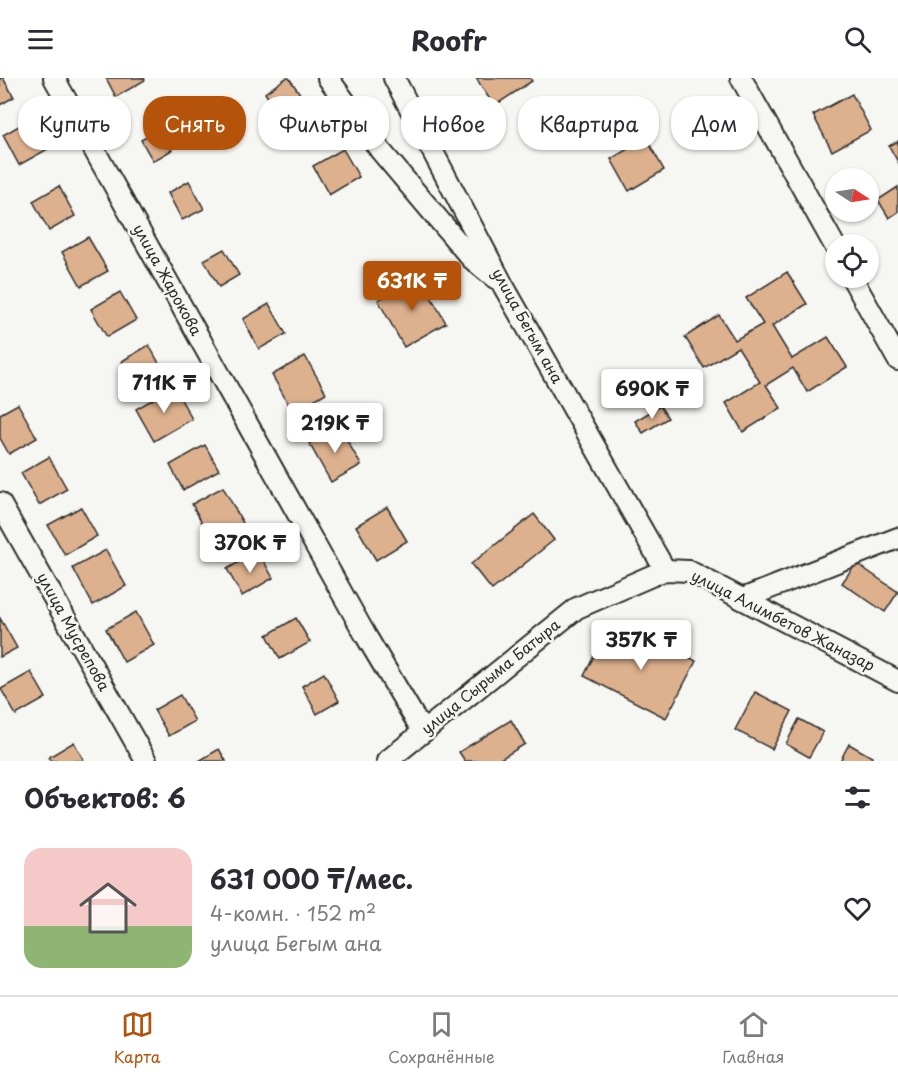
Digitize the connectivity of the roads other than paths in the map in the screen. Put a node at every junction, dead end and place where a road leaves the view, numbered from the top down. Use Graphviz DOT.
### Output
graph roads {
  1 [pos="54,78"];
  2 [pos="328,78"];
  3 [pos="394,78"];
  4 [pos="741,78"];
  5 [pos="828,234"];
  6 [pos="504,287"];
  7 [pos="858,288"];
  8 [pos="898,360"];
  9 [pos="0,503"];
  10 [pos="898,538"];
  11 [pos="665,570"];
  12 [pos="742,599"];
  13 [pos="898,681"];
  14 [pos="423,732"];
  15 [pos="146,761"];
  16 [pos="387,761"];
  1 -- 14 [label="street, улица Жарокова"];
  2 -- 6 [label="street"];
  3 -- 6 [label="street, улица Бегым ана"];
  4 -- 5 [label="street"];
  6 -- 11 [label="street, улица Бегым ана"];
  7 -- 8 [label="street"];
  9 -- 15 [label="street, улица Мусрепова"];
  10 -- 12 [label="street"];
  11 -- 12 [label="street, улица Алимбетов Жаназар"];
  11 -- 14 [label="street, улица Сырыма Батыра"];
  12 -- 13 [label="street, улица Алимбетов Жаназар"];
  14 -- 16 [label="street, улица Сырыма Батыра"];
}
